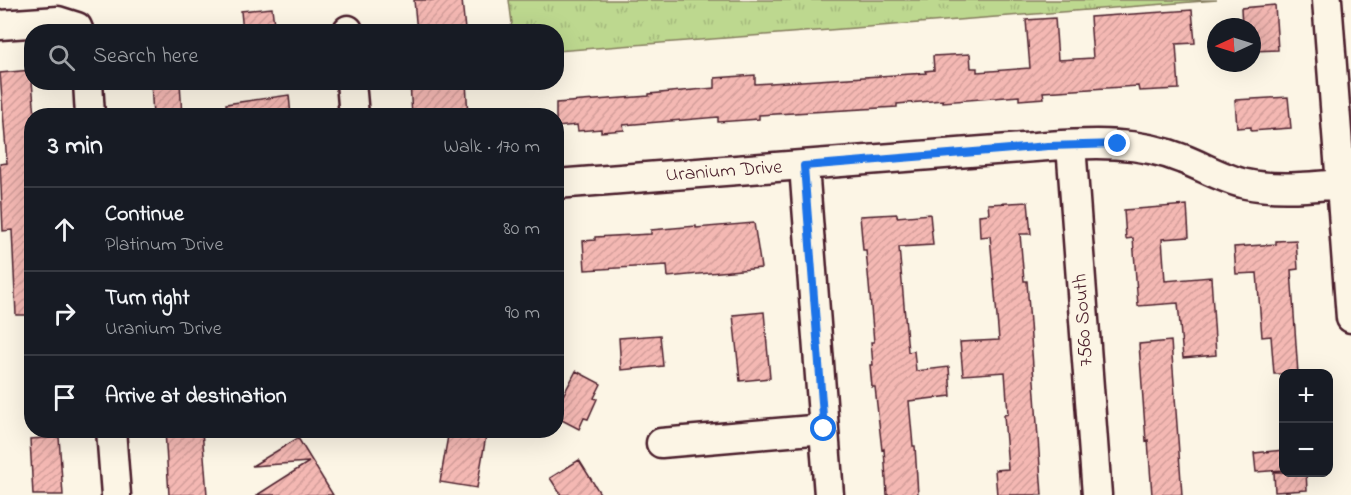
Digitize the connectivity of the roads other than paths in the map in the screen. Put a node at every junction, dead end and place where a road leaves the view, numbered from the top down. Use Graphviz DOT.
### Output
graph roads {
  1 [pos="1327,0"];
  2 [pos="66,24"];
  3 [pos="0,25"];
  4 [pos="88,90"];
  5 [pos="352,90"];
  6 [pos="90,108"];
  7 [pos="353,108"];
  8 [pos="1071,145"];
  9 [pos="804,166"];
  10 [pos="564,183"];
  11 [pos="1346,183"];
  12 [pos="1351,318"];
  13 [pos="824,429"];
  14 [pos="112,438"];
  15 [pos="661,443"];
  16 [pos="116,495"];
  17 [pos="829,495"];
  18 [pos="1097,495"];
  1 -- 11 [label="street"];
  2 -- 3 [label="street"];
  4 -- 6 [label="street"];
  5 -- 7 [label="street"];
  8 -- 9 [label="street, Uranium Drive"];
  8 -- 11 [label="street, Uranium Drive"];
  8 -- 18 [label="street, 7560 South"];
  9 -- 10 [label="street, Uranium Drive"];
  9 -- 13 [label="street"];
  11 -- 12 [label="street"];
  13 -- 15 [label="street"];
  13 -- 17 [label="street"];
  14 -- 16 [label="street"];
}
